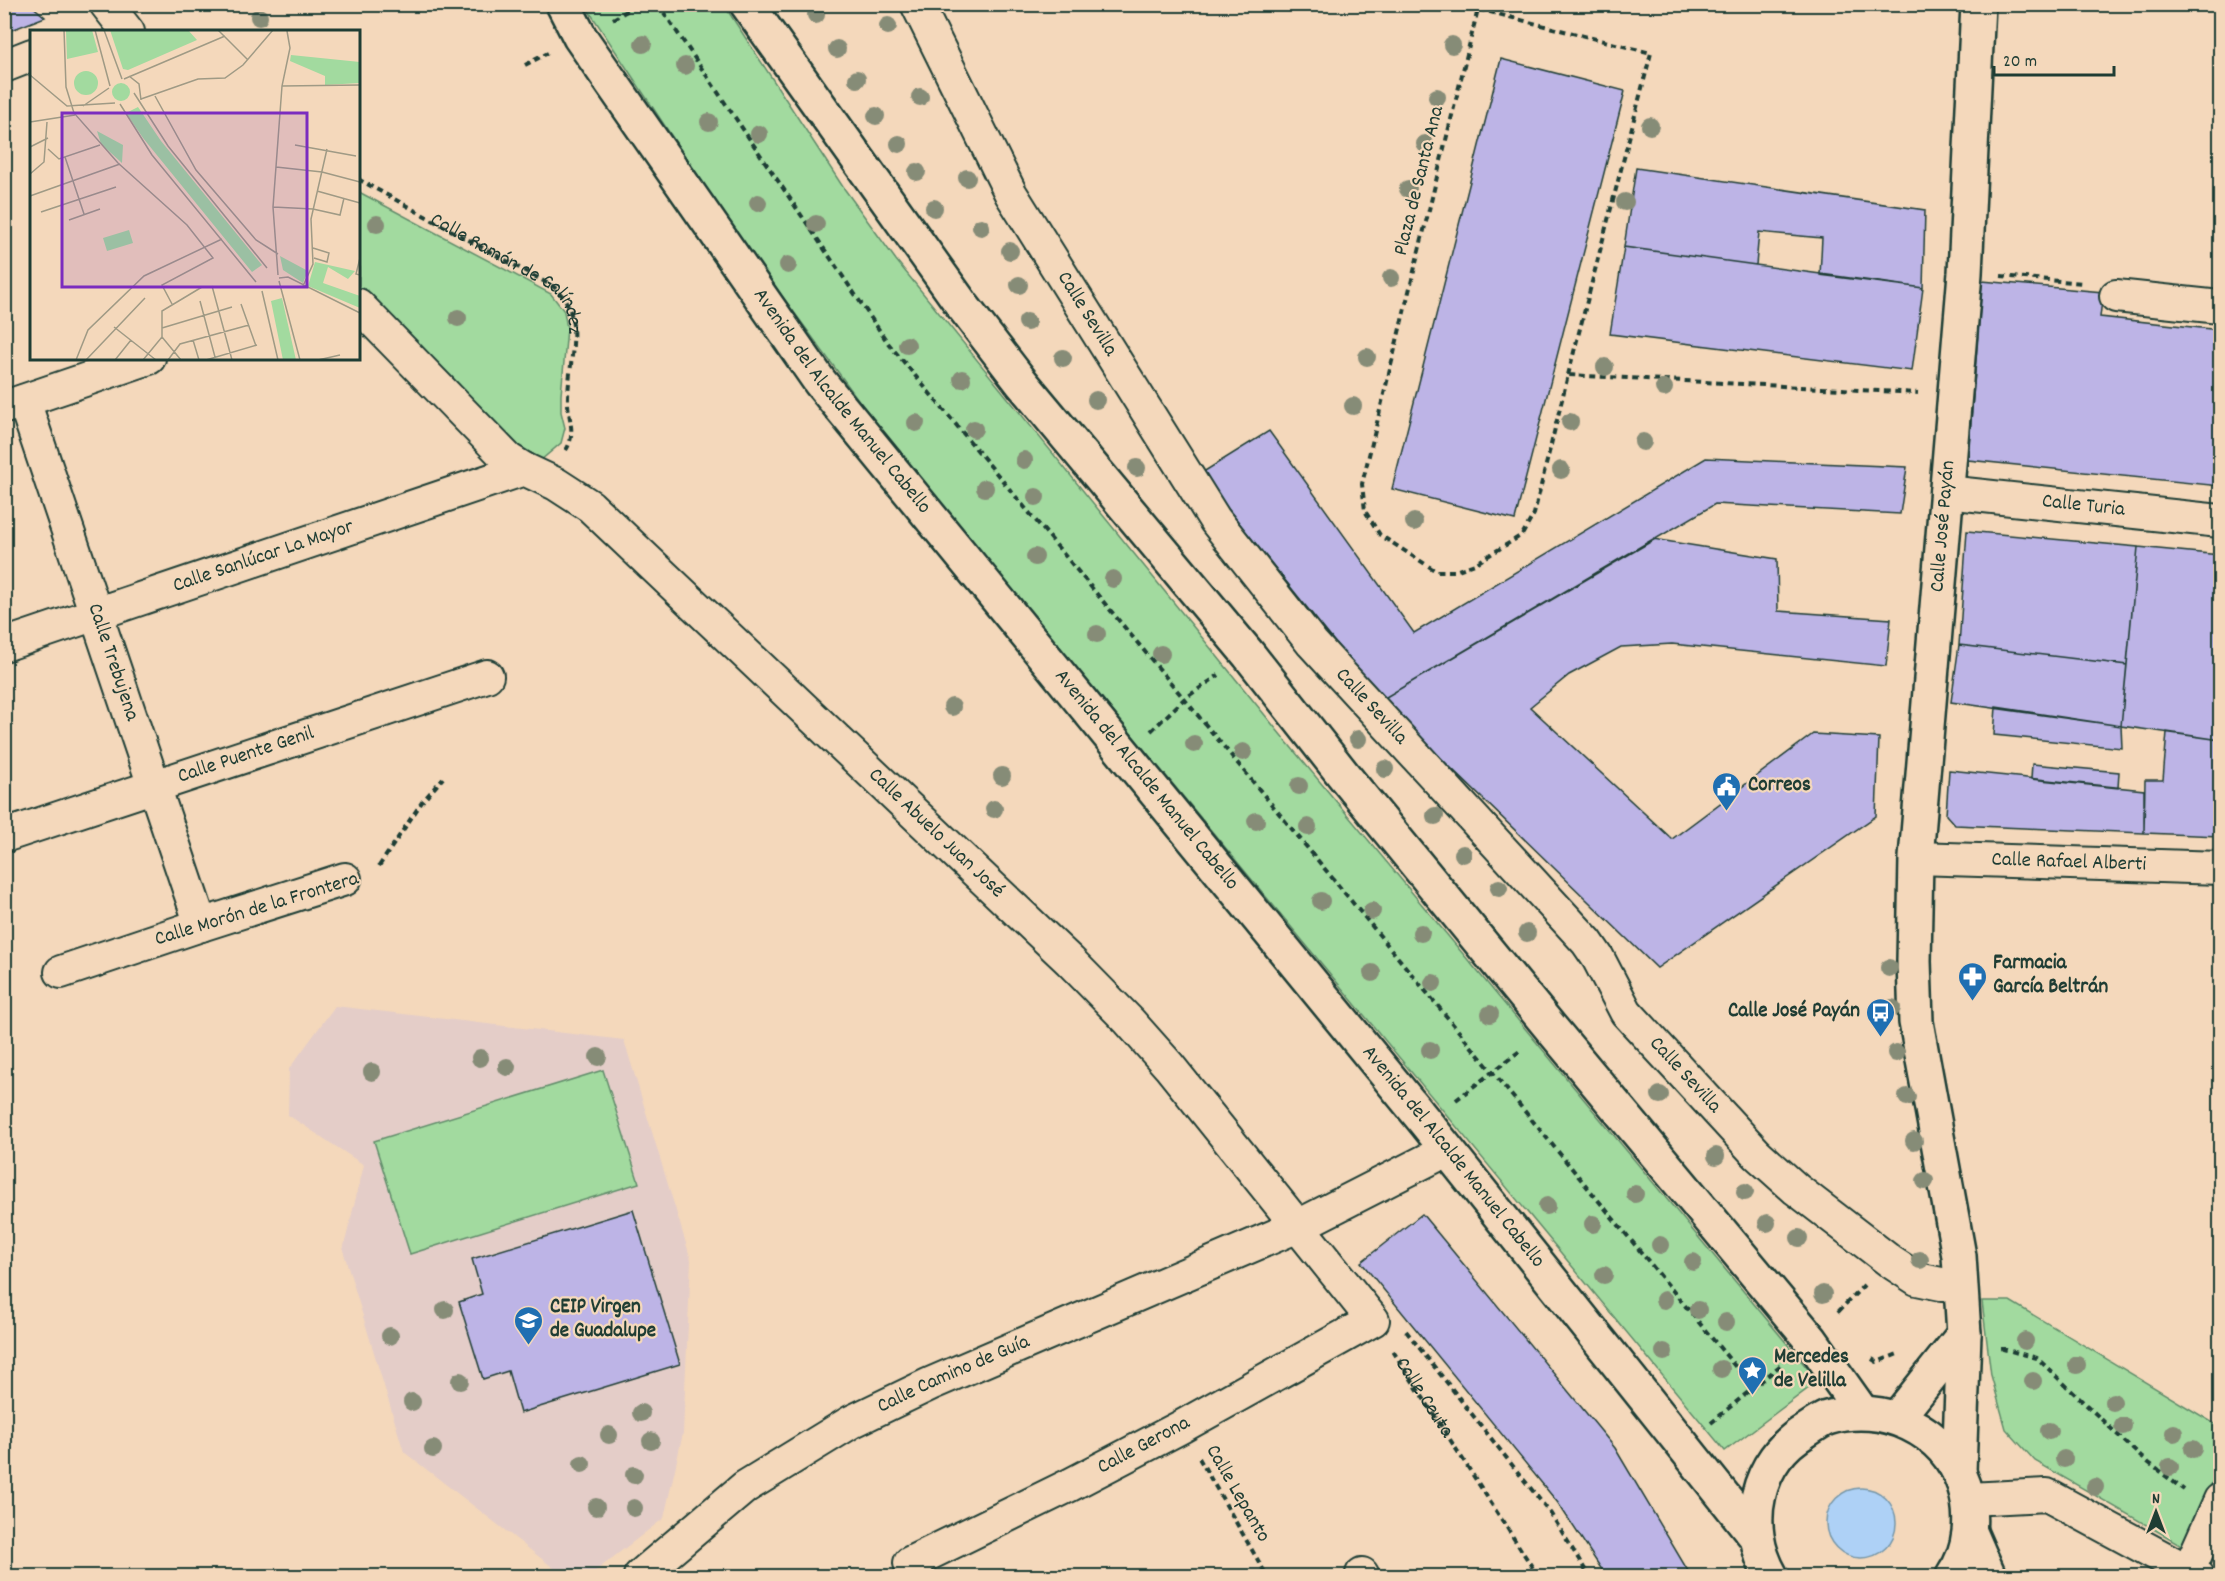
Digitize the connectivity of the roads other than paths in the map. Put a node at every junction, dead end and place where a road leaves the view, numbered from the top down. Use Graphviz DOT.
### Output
graph roads {
  1 [pos="563,4"];
  2 [pos="747,4"];
  3 [pos="917,4"];
  4 [pos="1978,4"];
  5 [pos="30,57"];
  6 [pos="4,66"];
  7 [pos="2116,296"];
  8 [pos="360,306"];
  9 [pos="2220,307"];
  10 [pos="143,360"];
  11 [pos="14,404"];
  12 [pos="532,473"];
  13 [pos="1946,492"];
  14 [pos="2220,521"];
  15 [pos="96,614"];
  16 [pos="4,645"];
  17 [pos="488,676"];
  18 [pos="155,786"];
  19 [pos="4,836"];
  20 [pos="1916,858"];
  21 [pos="2220,868"];
  22 [pos="345,879"];
  23 [pos="201,925"];
  24 [pos="61,972"];
  25 [pos="1447,1150"];
  26 [pos="1298,1226"];
  27 [pos="1960,1284"];
  28 [pos="1964,1334"];
  29 [pos="1862,1412"];
  30 [pos="1897,1418"];
  31 [pos="1964,1485"];
  32 [pos="2217,1507"];
  33 [pos="1970,1532"];
  34 [pos="1756,1537"];
  35 [pos="913,1570"];
  36 [pos="2193,1574"];
  37 [pos="640,1576"];
  38 [pos="1772,1576"];
  39 [pos="1953,1576"];
  40 [pos="1989,1576"];
  1 -- 25 [label="main road, Avenida del Alcalde Manuel Cabello"];
  2 -- 29 [label="main road"];
  3 -- 27 [label="street, Calle Sevilla"];
  4 -- 13 [label="main road, Calle José Payán"];
  5 -- 6 [label="street"];
  7 -- 9 [label="street"];
  8 -- 12 [label="street"];
  10 -- 11 [label="street"];
  11 -- 15 [label="street, Calle Trebujena"];
  12 -- 15 [label="street, Calle Sanlúcar La Mayor"];
  12 -- 26 [label="street, Calle Abuelo Juan José"];
  13 -- 14 [label="street, Calle Turia"];
  13 -- 20 [label="main road, Calle José Payán"];
  15 -- 16 [label="street, Calle Sanlúcar La Mayor"];
  15 -- 18 [label="street, Calle Trebujena"];
  17 -- 18 [label="street, Calle Puente Genil"];
  18 -- 19 [label="street, Calle Puente Genil"];
  18 -- 23 [label="street, Calle Trebujena"];
  20 -- 21 [label="street, Calle Rafael Alberti"];
  20 -- 27 [label="main road, Calle José Payán"];
  22 -- 23 [label="street, Calle Morón de la Frontera"];
  23 -- 24 [label="street, Calle Morón de la Frontera"];
  25 -- 26 [label="street, Calle Camino de Guía"];
  25 -- 34 [label="main road, Avenida del Alcalde Manuel Cabello"];
  26 -- 35 [label="street, Calle Gerona"];
  26 -- 37 [label="street, Calle Camino de Guía"];
  27 -- 28 [label="main road, Calle José Payán"];
  28 -- 30 [label="main road"];
  28 -- 31 [label="main road, Calle José Payán"];
  29 -- 30 [label="main road"];
  29 -- 34 [label="main road"];
  30 -- 31 [label="main road"];
  31 -- 33 [label="main road, Calle José Payán"];
  31 -- 36 [label="street"];
  32 -- 36 [label="street"];
  33 -- 39 [label="main road"];
  33 -- 40 [label="main road"];
  34 -- 38 [label="main road"];
}
